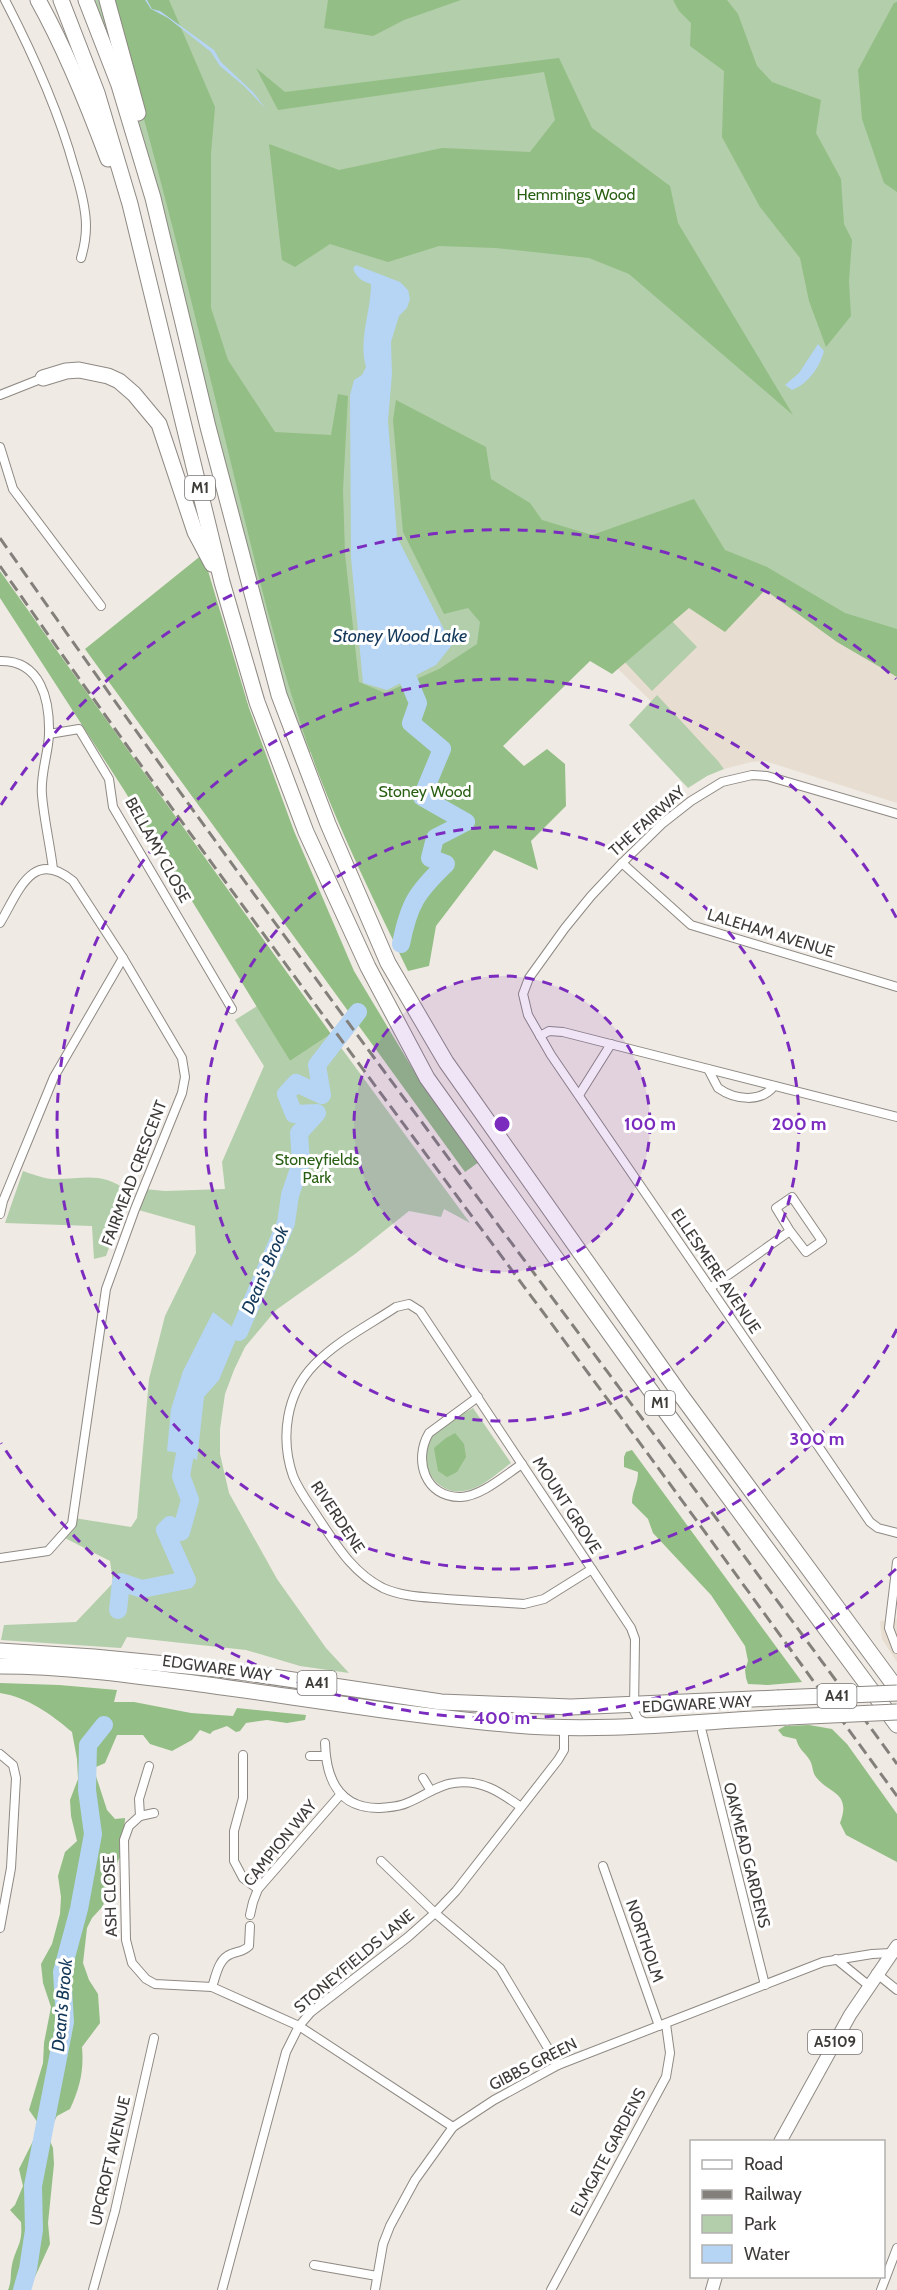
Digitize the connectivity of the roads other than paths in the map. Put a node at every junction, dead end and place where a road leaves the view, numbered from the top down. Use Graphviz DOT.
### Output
graph roads {
  1 [pos="5,0"];
  2 [pos="38,0"];
  3 [pos="61,0"];
  4 [pos="86,0"];
  5 [pos="107,0"];
  6 [pos="81,258"];
  7 [pos="172,274"];
  8 [pos="149,279"];
  9 [pos="43,378"];
  10 [pos="0,395"];
  11 [pos="0,447"];
  12 [pos="222,582"];
  13 [pos="101,606"];
  14 [pos="0,661"];
  15 [pos="49,734"];
  16 [pos="897,814"];
  17 [pos="622,863"];
  18 [pos="53,869"];
  19 [pos="0,923"];
  20 [pos="123,958"];
  21 [pos="897,987"];
  22 [pos="232,1009"];
  23 [pos="525,1009"];
  24 [pos="540,1036"];
  25 [pos="611,1044"];
  26 [pos="708,1070"];
  27 [pos="774,1086"];
  28 [pos="579,1095"];
  29 [pos="897,1117"];
  30 [pos="0,1214"];
  31 [pos="790,1231"];
  32 [pos="710,1288"];
  33 [pos="420,1311"];
  34 [pos="478,1397"];
  35 [pos="522,1464"];
  36 [pos="897,1533"];
  37 [pos="0,1558"];
  38 [pos="897,1562"];
  39 [pos="592,1569"];
  40 [pos="897,1649"];
  41 [pos="0,1651"];
  42 [pos="0,1666"];
  43 [pos="897,1691"];
  44 [pos="633,1704"];
  45 [pos="897,1712"];
  46 [pos="648,1724"];
  47 [pos="897,1725"];
  48 [pos="564,1727"];
  49 [pos="702,1732"];
  50 [pos="325,1743"];
  51 [pos="0,1754"];
  52 [pos="243,1755"];
  53 [pos="310,1756"];
  54 [pos="326,1756"];
  55 [pos="149,1766"];
  56 [pos="423,1778"];
  57 [pos="431,1791"];
  58 [pos="341,1794"];
  59 [pos="521,1807"];
  60 [pos="154,1813"];
  61 [pos="140,1816"];
  62 [pos="381,1861"];
  63 [pos="603,1866"];
  64 [pos="258,1889"];
  65 [pos="435,1913"];
  66 [pos="250,1915"];
  67 [pos="250,1926"];
  68 [pos="0,1928"];
  69 [pos="894,1950"];
  70 [pos="836,1959"];
  71 [pos="876,1973"];
  72 [pos="765,1985"];
  73 [pos="868,1985"];
  74 [pos="212,1988"];
  75 [pos="897,1990"];
  76 [pos="662,2025"];
  77 [pos="299,2026"];
  78 [pos="154,2038"];
  79 [pos="558,2065"];
  80 [pos="453,2127"];
  81 [pos="781,2140"];
  82 [pos="897,2248"];
  83 [pos="314,2265"];
  84 [pos="377,2276"];
  85 [pos="93,2290"];
  86 [pos="222,2290"];
  87 [pos="375,2290"];
  88 [pos="551,2290"];
  89 [pos="881,2290"];
  1 -- 6 [label="street"];
  2 -- 8 [label="highway, M1"];
  3 -- 8 [label="highway, M1"];
  4 -- 7 [label="highway, M1"];
  5 -- 7 [label="highway, M1"];
  7 -- 43 [label="highway, M1"];
  8 -- 12 [label="highway, M1"];
  9 -- 10 [label="street"];
  9 -- 12 [label="highway, M1"];
  11 -- 13 [label="street"];
  12 -- 47 [label="highway, M1"];
  14 -- 15 [label="street"];
  15 -- 18 [label="street"];
  15 -- 22 [label="street, BELLAMY CLOSE"];
  16 -- 17 [label="street, THE FAIRWAY"];
  17 -- 21 [label="street, LALEHAM AVENUE"];
  17 -- 23 [label="street, THE FAIRWAY"];
  18 -- 19 [label="street"];
  18 -- 20 [label="street, FAIRMEAD CRESCENT"];
  20 -- 30 [label="street"];
  20 -- 37 [label="street, FAIRMEAD CRESCENT"];
  23 -- 24 [label="street, ELLESMERE AVENUE"];
  24 -- 25 [label="street"];
  24 -- 28 [label="street, ELLESMERE AVENUE"];
  25 -- 26 [label="street"];
  25 -- 28 [label="street"];
  26 -- 27 [label="street"];
  26 -- 27 [label="street"];
  27 -- 29 [label="street"];
  28 -- 32 [label="street, ELLESMERE AVENUE"];
  31 -- 31 [label="street"];
  31 -- 32 [label="street"];
  32 -- 36 [label="street, ELLESMERE AVENUE"];
  33 -- 34 [label="street, MOUNT GROVE"];
  33 -- 39 [label="street, RIVERDENE"];
  34 -- 35 [label="street, MOUNT GROVE"];
  34 -- 35 [label="street"];
  35 -- 39 [label="street, MOUNT GROVE"];
  38 -- 40 [label="street"];
  39 -- 44 [label="street, MOUNT GROVE"];
  41 -- 44 [label="highway, EDGWARE WAY / A41"];
  42 -- 48 [label="highway, EDGWARE WAY / A41"];
  43 -- 44 [label="highway, A41, bridge"];
  44 -- 46 [label="street"];
  45 -- 46 [label="highway, EDGWARE WAY / A41, bridge"];
  46 -- 48 [label="highway, EDGWARE WAY / A41"];
  48 -- 59 [label="street, STONEYFIELDS LANE"];
  49 -- 72 [label="street, OAKMEAD GARDENS"];
  50 -- 54 [label="street"];
  51 -- 68 [label="street"];
  52 -- 64 [label="street"];
  53 -- 54 [label="street"];
  54 -- 58 [label="street"];
  55 -- 61 [label="street, ASH CLOSE"];
  56 -- 57 [label="street"];
  57 -- 58 [label="street"];
  57 -- 59 [label="street"];
  58 -- 64 [label="street, CAMPION WAY"];
  59 -- 65 [label="street, STONEYFIELDS LANE"];
  60 -- 61 [label="street"];
  61 -- 74 [label="street, ASH CLOSE"];
  62 -- 65 [label="street"];
  63 -- 76 [label="street, NORTHOLM"];
  64 -- 66 [label="street, CAMPION WAY"];
  65 -- 77 [label="street, STONEYFIELDS LANE"];
  65 -- 79 [label="street"];
  67 -- 74 [label="street"];
  69 -- 70 [label="street, GIBBS GREEN"];
  69 -- 71 [label="main road, A5109"];
  70 -- 72 [label="street, GIBBS GREEN"];
  70 -- 73 [label="street"];
  71 -- 73 [label="main road, A5109"];
  71 -- 75 [label="street"];
  72 -- 76 [label="street, GIBBS GREEN"];
  73 -- 81 [label="main road, A5109"];
  74 -- 77 [label="street, ASH CLOSE"];
  76 -- 79 [label="street, GIBBS GREEN"];
  76 -- 88 [label="street, ELMGATE GARDENS"];
  77 -- 80 [label="street, ASH CLOSE"];
  77 -- 86 [label="street, STONEYFIELDS LANE"];
  78 -- 85 [label="street, UPCROFT AVENUE"];
  79 -- 80 [label="street, GIBBS GREEN"];
  80 -- 84 [label="street, GIBBS GREEN"];
  82 -- 89 [label="street"];
  83 -- 84 [label="street"];
  84 -- 87 [label="street, GIBBS GREEN"];
}
